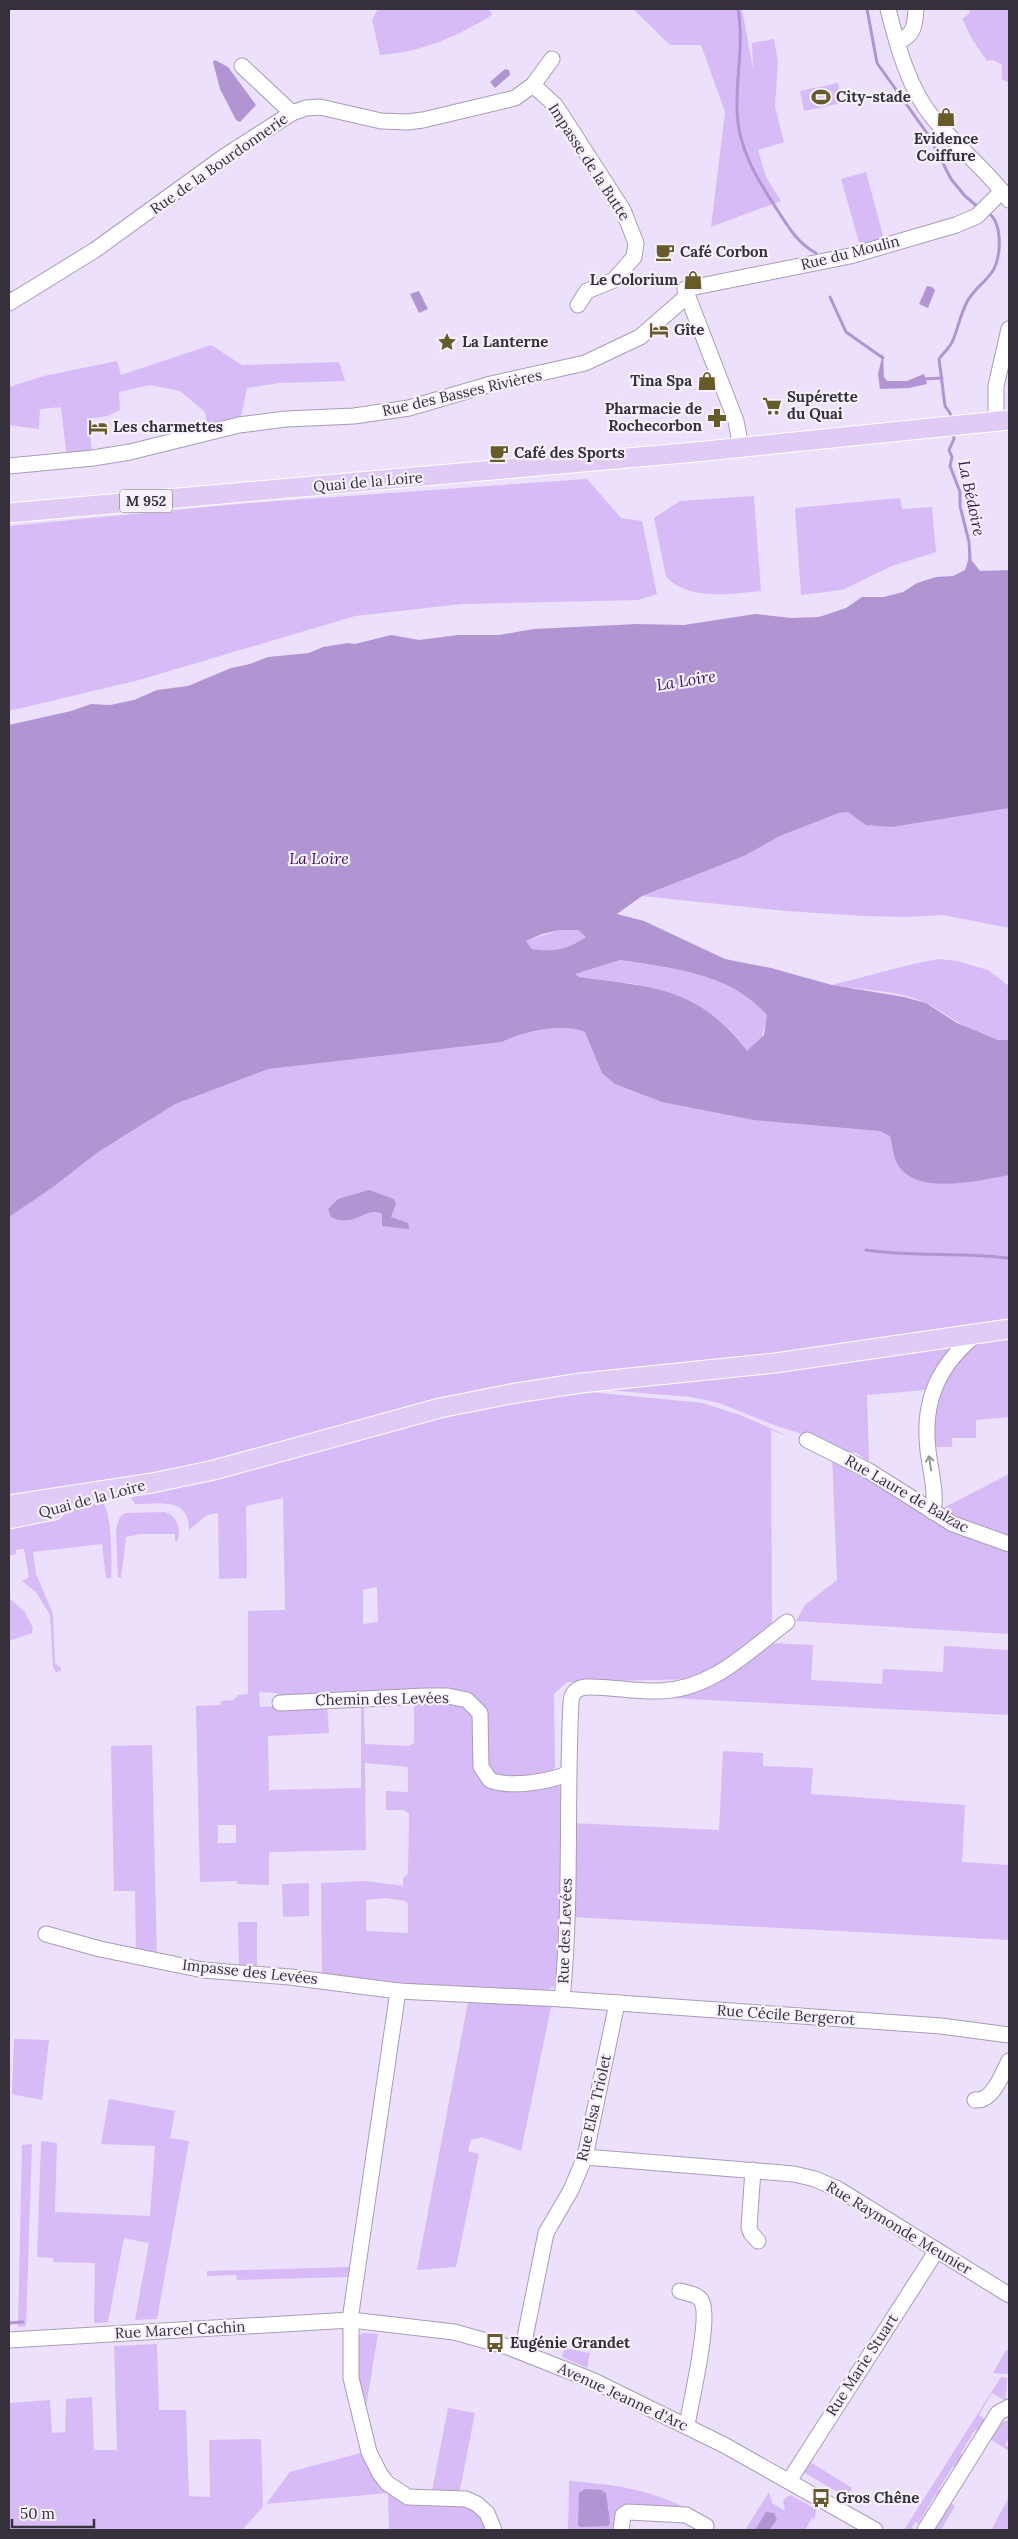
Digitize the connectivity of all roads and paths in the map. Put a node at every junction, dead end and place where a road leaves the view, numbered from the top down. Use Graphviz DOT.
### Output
graph roads {
  1 [pos="888,9"];
  2 [pos="916,9"];
  3 [pos="898,42"];
  4 [pos="552,59"];
  5 [pos="242,66"];
  6 [pos="534,85"];
  7 [pos="292,113"];
  8 [pos="1006,196"];
  9 [pos="686,292"];
  10 [pos="9,303"];
  11 [pos="578,305"];
  12 [pos="1009,329"];
  13 [pos="1002,421"];
  14 [pos="734,448"];
  15 [pos="9,466"];
  16 [pos="9,513"];
  17 [pos="1009,1329"];
  18 [pos="978,1333"];
  19 [pos="807,1440"];
  20 [pos="152,1483"];
  21 [pos="9,1505"];
  22 [pos="933,1512"];
  23 [pos="9,1519"];
  24 [pos="1009,1544"];
  25 [pos="787,1622"];
  26 [pos="280,1703"];
  27 [pos="567,1774"];
  28 [pos="46,1934"];
  29 [pos="398,1991"];
  30 [pos="562,1999"];
  31 [pos="617,2003"];
  32 [pos="1009,2035"];
  33 [pos="1009,2061"];
  34 [pos="975,2100"];
  35 [pos="586,2157"];
  36 [pos="753,2170"];
  37 [pos="758,2241"];
  38 [pos="937,2250"];
  39 [pos="680,2291"];
  40 [pos="1009,2295"];
  41 [pos="350,2320"];
  42 [pos="9,2340"];
  43 [pos="522,2352"];
  44 [pos="1009,2407"];
  45 [pos="687,2426"];
  46 [pos="789,2481"];
  47 [pos="708,2529"];
  48 [pos="494,2530"];
  49 [pos="621,2530"];
  50 [pos="875,2530"];
  51 [pos="925,2530"];
  1 -- 3 [label="street"];
  2 -- 3 [label="street"];
  3 -- 8 [label="street"];
  4 -- 6 [label="street, Rue de la Bourdonnerie"];
  5 -- 7 [label="street"];
  6 -- 7 [label="street, Rue de la Bourdonnerie"];
  6 -- 11 [label="street, Impasse de la Butte"];
  7 -- 10 [label="street, Rue de la Bourdonnerie"];
  8 -- 9 [label="street, Rue du Moulin"];
  9 -- 14 [label="street"];
  9 -- 15 [label="street, Rue des Basses Rivières"];
  12 -- 13 [label="street"];
  13 -- 14 [label="main road, M 952"];
  14 -- 16 [label="main road, Quai de la Loire / M 952"];
  17 -- 18 [label="main road"];
  18 -- 20 [label="main road"];
  22 -- 18 [label="street, one-way"];
  19 -- 22 [label="street, Rue Laure de Balzac"];
  20 -- 21 [label="main road, Quai de la Loire"];
  20 -- 23 [label="main road, Quai de la Loire"];
  22 -- 24 [label="street, Rue Laure de Balzac"];
  25 -- 27 [label="street, Rue des Levées"];
  26 -- 27 [label="street, Chemin des Levées"];
  27 -- 30 [label="street, Rue des Levées"];
  28 -- 29 [label="street, Impasse des Levées"];
  29 -- 30 [label="street, Rue des Levées"];
  29 -- 41 [label="street"];
  30 -- 31 [label="street, Rue Cécile Bergerot"];
  31 -- 32 [label="street, Rue Cécile Bergerot"];
  31 -- 35 [label="street, Rue Elsa Triolet"];
  33 -- 34 [label="street"];
  35 -- 36 [label="street, Rue Raymonde Meunier"];
  35 -- 43 [label="street, Rue Elsa Triolet"];
  36 -- 37 [label="street"];
  36 -- 38 [label="street, Rue Raymonde Meunier"];
  38 -- 40 [label="street, Rue Raymonde Meunier"];
  38 -- 46 [label="street, Rue Marie Stuart"];
  39 -- 45 [label="street"];
  41 -- 42 [label="street, Rue Marcel Cachin"];
  41 -- 43 [label="street, Avenue Jeanne d'Arc"];
  41 -- 48 [label="street"];
  43 -- 45 [label="street, Avenue Jeanne d'Arc"];
  44 -- 51 [label="street"];
  45 -- 46 [label="street, Avenue Jeanne d'Arc"];
  46 -- 50 [label="street, Avenue Jeanne d'Arc"];
  47 -- 49 [label="street"];
}
